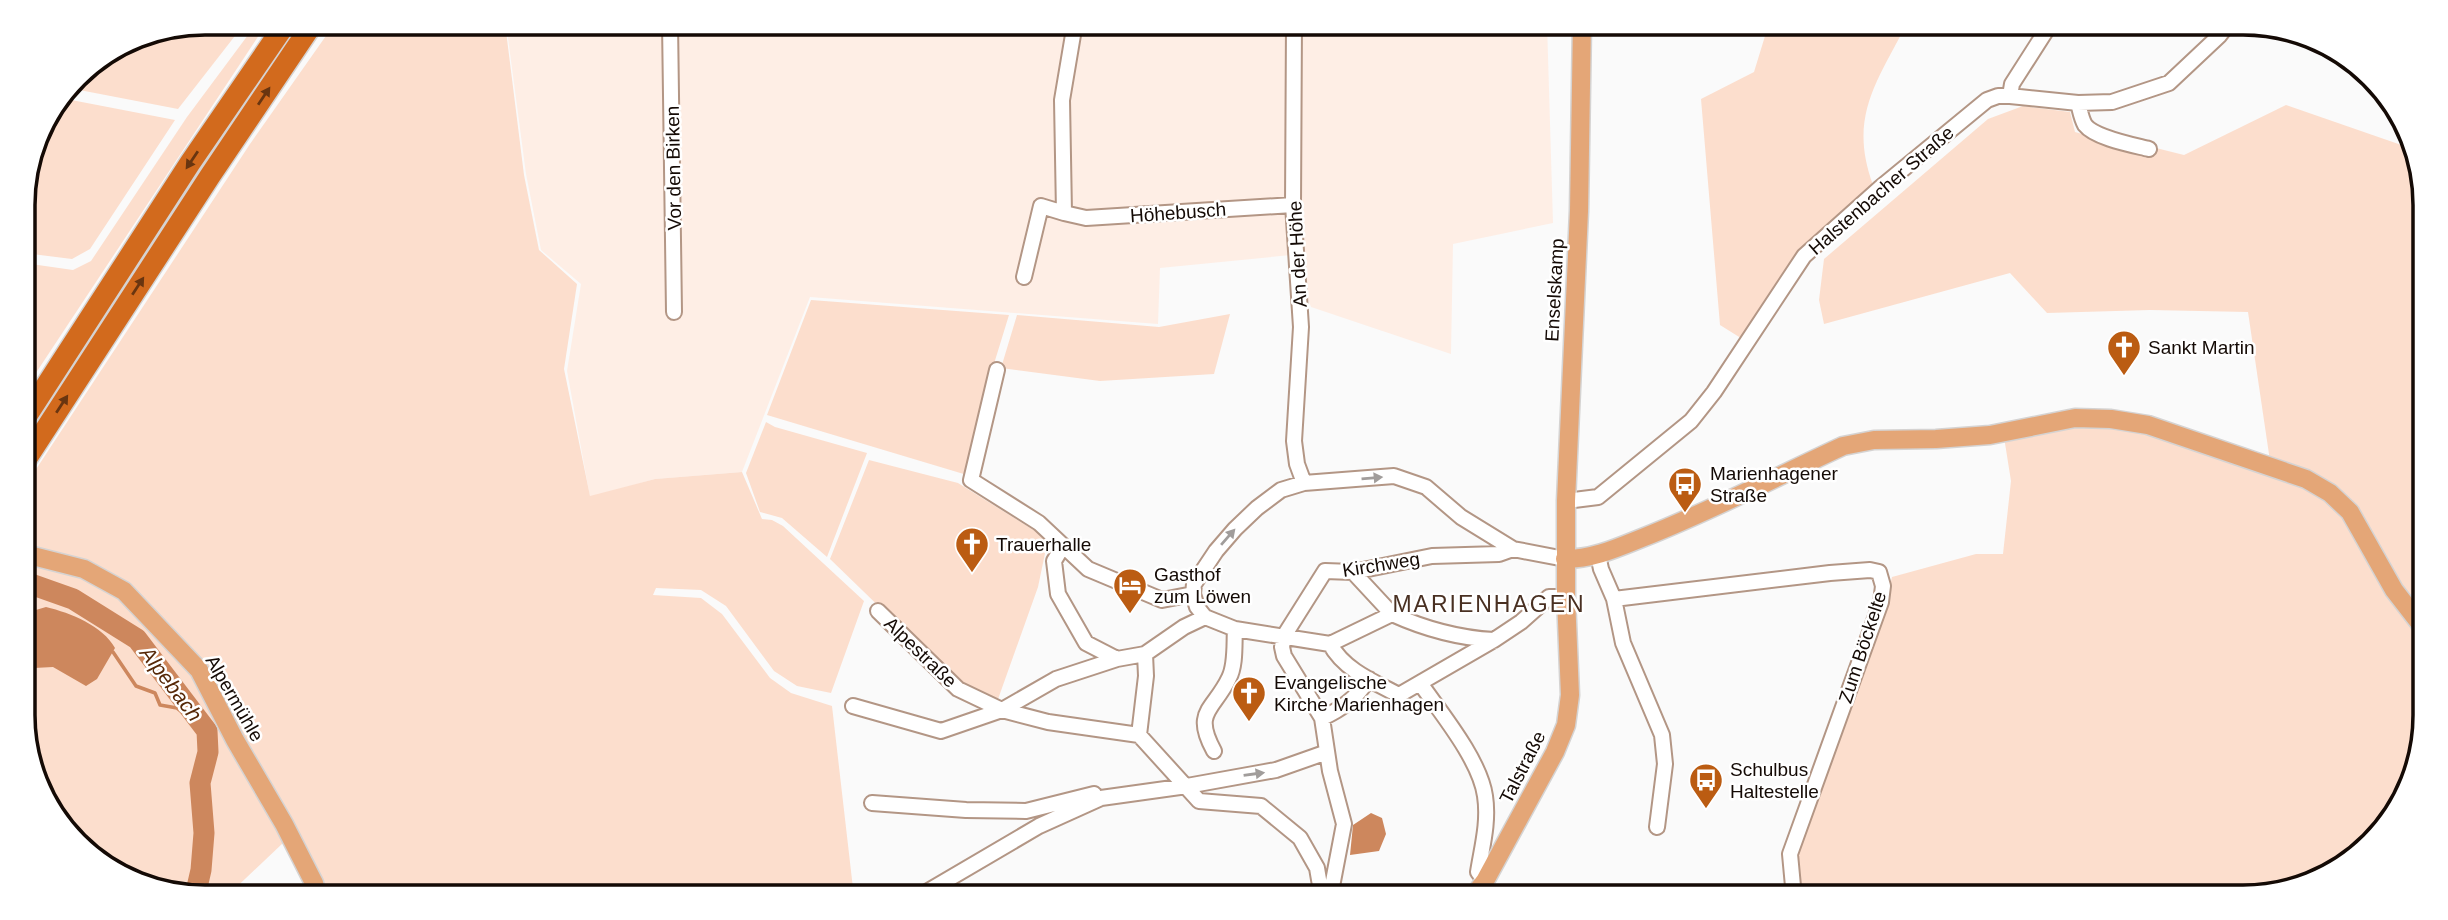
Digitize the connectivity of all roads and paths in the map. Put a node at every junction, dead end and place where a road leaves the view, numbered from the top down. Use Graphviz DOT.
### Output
graph roads {
  1 [pos="278,35"];
  2 [pos="305,35"];
  3 [pos="670,35"];
  4 [pos="1073,35"];
  5 [pos="1294,35"];
  6 [pos="1581,35"];
  7 [pos="2043,35"];
  8 [pos="2220,35"];
  9 [pos="2010,96"];
  10 [pos="2078,103"];
  11 [pos="2149,149"];
  12 [pos="1293,205"];
  13 [pos="1064,213"];
  14 [pos="1024,277"];
  15 [pos="674,312"];
  16 [pos="997,370"];
  17 [pos="35,403"];
  18 [pos="35,445"];
  19 [pos="1304,484"];
  20 [pos="1566,501"];
  21 [pos="1063,546"];
  22 [pos="1513,549"];
  23 [pos="1598,555"];
  24 [pos="35,557"];
  25 [pos="1566,559"];
  26 [pos="1353,572"];
  27 [pos="1193,594"];
  28 [pos="1566,597"];
  29 [pos="1614,598"];
  30 [pos="878,611"];
  31 [pos="1392,614"];
  32 [pos="2413,615"];
  33 [pos="1205,617"];
  34 [pos="1235,629"];
  35 [pos="1284,636"];
  36 [pos="1494,640"];
  37 [pos="1330,644"];
  38 [pos="1145,654"];
  39 [pos="1117,659"];
  40 [pos="1368,679"];
  41 [pos="1420,683"];
  42 [pos="853,706"];
  43 [pos="1002,710"];
  44 [pos="1322,718"];
  45 [pos="1139,735"];
  46 [pos="1214,751"];
  47 [pos="1327,752"];
  48 [pos="1187,786"];
  49 [pos="1101,798"];
  50 [pos="872,803"];
  51 [pos="1657,827"];
  52 [pos="1485,881"];
  53 [pos="315,885"];
  54 [pos="938,885"];
  55 [pos="1320,885"];
  56 [pos="1332,885"];
  57 [pos="1482,885"];
  58 [pos="1793,885"];
  1 -- 17 [label="highway, one-way"];
  18 -- 2 [label="highway, one-way"];
  3 -- 15 [label="street, Vor den Birken"];
  4 -- 13 [label="street"];
  5 -- 12 [label="street, An der Höhe"];
  6 -- 20 [label="main road, Enselskamp"];
  7 -- 9 [label="street"];
  8 -- 10 [label="street, Halstenbacher Straße"];
  9 -- 10 [label="street, Halstenbacher Straße"];
  9 -- 20 [label="street, Halstenbacher Straße"];
  10 -- 11 [label="street"];
  12 -- 13 [label="street, Höhebusch"];
  12 -- 19 [label="street, An der Höhe"];
  13 -- 14 [label="street, Höhebusch"];
  16 -- 21 [label="street"];
  19 -- 22 [label="street, one-way"];
  27 -- 19 [label="street, one-way"];
  20 -- 25 [label="main road, Enselskamp"];
  21 -- 27 [label="street"];
  21 -- 39 [label="street"];
  22 -- 25 [label="street"];
  22 -- 26 [label="street, Kirchweg"];
  23 -- 25 [label="main road"];
  23 -- 29 [label="street"];
  23 -- 32 [label="main road"];
  24 -- 53 [label="main road, Alpermühle"];
  25 -- 28 [label="main road, Talstraße"];
  26 -- 31 [label="street"];
  26 -- 35 [label="street, Kirchweg"];
  27 -- 33 [label="street"];
  28 -- 36 [label="street"];
  28 -- 52 [label="main road, Talstraße"];
  29 -- 51 [label="street"];
  29 -- 58 [label="street, Zum Böckelte"];
  30 -- 43 [label="street, Alpestraße"];
  31 -- 36 [label="street"];
  31 -- 37 [label="street"];
  33 -- 34 [label="street"];
  33 -- 38 [label="street"];
  34 -- 35 [label="street"];
  34 -- 46 [label="street"];
  35 -- 37 [label="street"];
  35 -- 44 [label="street"];
  36 -- 41 [label="street"];
  37 -- 40 [label="street"];
  38 -- 39 [label="street"];
  38 -- 45 [label="street"];
  39 -- 43 [label="street"];
  40 -- 41 [label="street"];
  40 -- 44 [label="street"];
  41 -- 52 [label="street"];
  42 -- 43 [label="street"];
  43 -- 45 [label="street, Alpestraße"];
  44 -- 47 [label="street"];
  45 -- 48 [label="street"];
  48 -- 47 [label="street, one-way"];
  47 -- 56 [label="street"];
  48 -- 49 [label="street"];
  48 -- 55 [label="street"];
  49 -- 50 [label="street"];
  49 -- 54 [label="street"];
  52 -- 57 [label="main road, Talstraße"];
}
